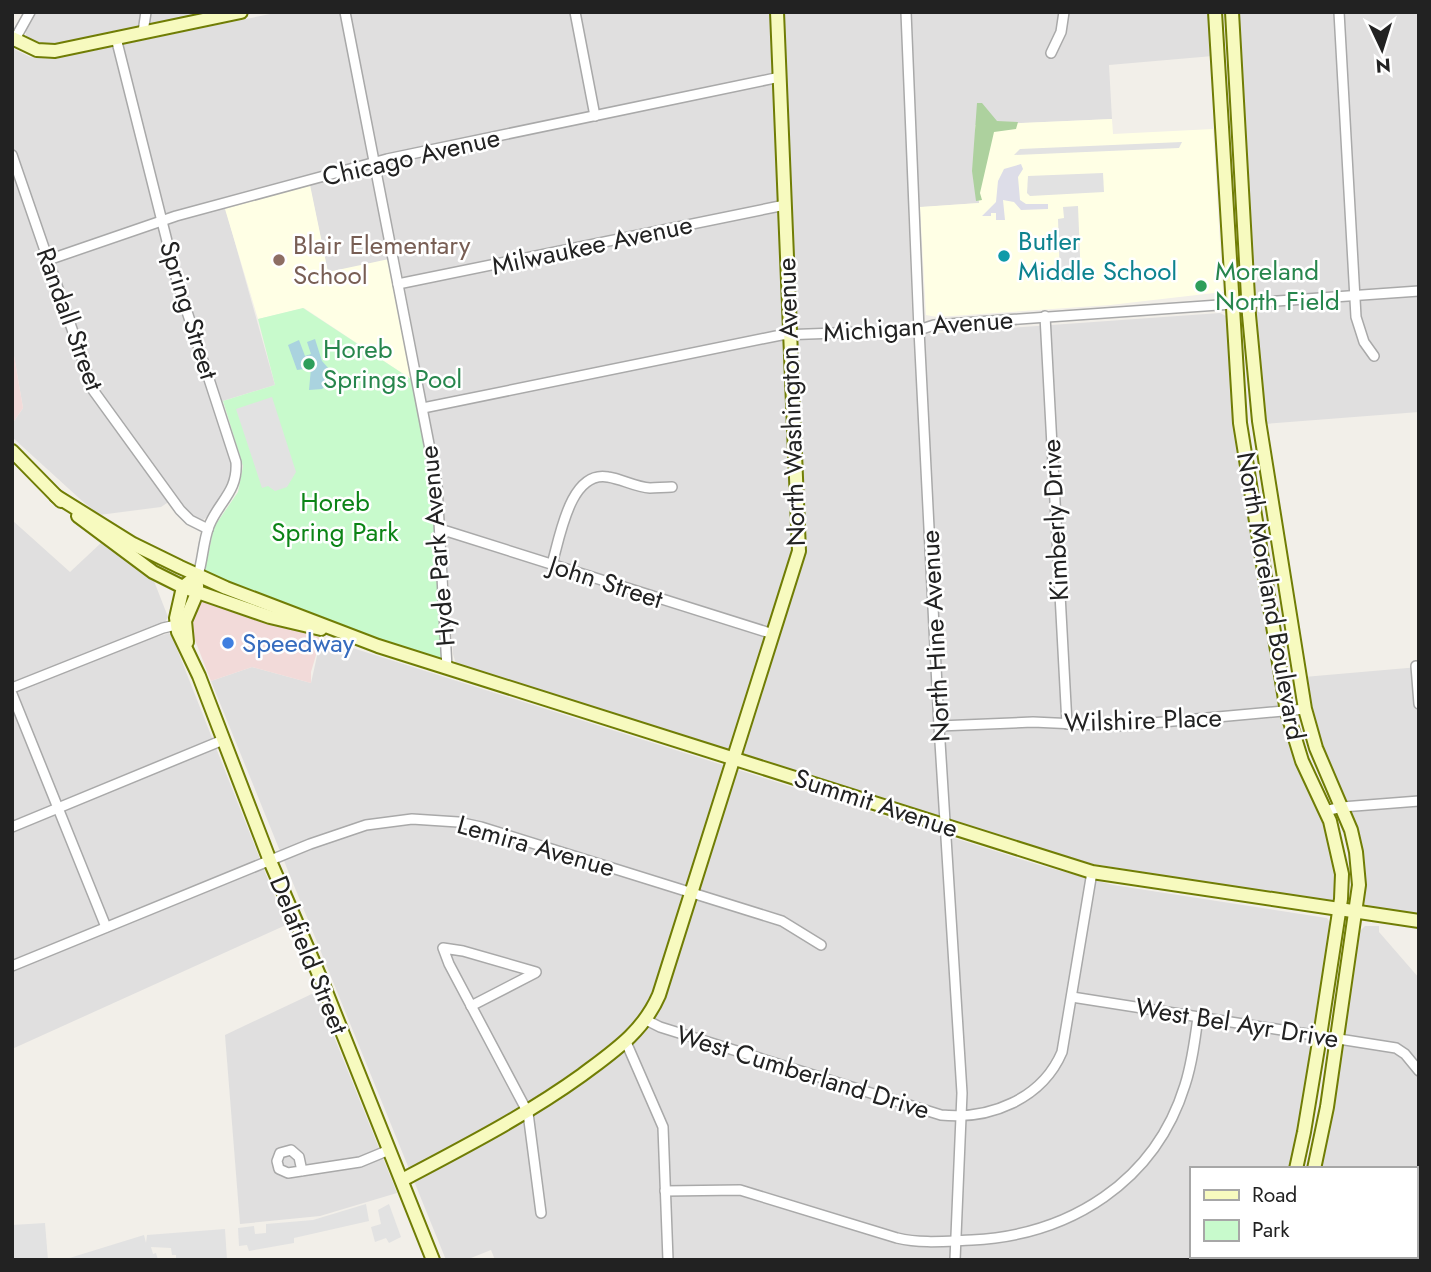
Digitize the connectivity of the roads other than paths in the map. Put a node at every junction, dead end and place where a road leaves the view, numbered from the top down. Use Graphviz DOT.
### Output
graph roads {
  1 [pos="30,12"];
  2 [pos="146,12"];
  3 [pos="241,12"];
  4 [pos="345,12"];
  5 [pos="575,12"];
  6 [pos="777,12"];
  7 [pos="906,12"];
  8 [pos="1064,12"];
  9 [pos="1215,12"];
  10 [pos="1232,12"];
  11 [pos="1339,12"];
  12 [pos="143,32"];
  13 [pos="14,38"];
  14 [pos="116,38"];
  15 [pos="1051,52"];
  16 [pos="780,77"];
  17 [pos="595,116"];
  18 [pos="12,155"];
  19 [pos="374,163"];
  20 [pos="785,205"];
  21 [pos="162,221"];
  22 [pos="1246,248"];
  23 [pos="1230,249"];
  24 [pos="48,260"];
  25 [pos="398,284"];
  26 [pos="1419,292"];
  27 [pos="1355,295"];
  28 [pos="1249,302"];
  29 [pos="1233,303"];
  30 [pos="1045,316"];
  31 [pos="919,330"];
  32 [pos="790,334"];
  33 [pos="1252,350"];
  34 [pos="1235,351"];
  35 [pos="1374,356"];
  36 [pos="423,408"];
  37 [pos="12,451"];
  38 [pos="671,486"];
  39 [pos="56,496"];
  40 [pos="208,529"];
  41 [pos="440,529"];
  42 [pos="552,564"];
  43 [pos="198,575"];
  44 [pos="183,587"];
  45 [pos="197,593"];
  46 [pos="176,625"];
  47 [pos="346,633"];
  48 [pos="773,634"];
  49 [pos="187,650"];
  50 [pos="1416,666"];
  51 [pos="447,668"];
  52 [pos="12,688"];
  53 [pos="12,694"];
  54 [pos="1419,704"];
  55 [pos="1305,709"];
  56 [pos="1287,712"];
  57 [pos="1067,724"];
  58 [pos="939,726"];
  59 [pos="223,740"];
  60 [pos="734,758"];
  61 [pos="1419,801"];
  62 [pos="1342,807"];
  63 [pos="58,808"];
  64 [pos="1325,811"];
  65 [pos="946,826"];
  66 [pos="12,827"];
  67 [pos="1357,859"];
  68 [pos="1340,860"];
  69 [pos="270,861"];
  70 [pos="1092,872"];
  71 [pos="691,892"];
  72 [pos="1339,910"];
  73 [pos="1356,912"];
  74 [pos="1419,921"];
  75 [pos="106,927"];
  76 [pos="821,946"];
  77 [pos="1331,964"];
  78 [pos="12,966"];
  79 [pos="1348,966"];
  80 [pos="1072,998"];
  81 [pos="471,1006"];
  82 [pos="1198,1017"];
  83 [pos="646,1020"];
  84 [pos="1320,1036"];
  85 [pos="1337,1039"];
  86 [pos="626,1042"];
  87 [pos="1419,1071"];
  88 [pos="528,1112"];
  89 [pos="962,1115"];
  90 [pos="390,1150"];
  91 [pos="1296,1167"];
  92 [pos="1314,1167"];
  93 [pos="302,1171"];
  94 [pos="402,1180"];
  95 [pos="665,1191"];
  96 [pos="541,1213"];
  97 [pos="954,1241"];
  98 [pos="433,1260"];
  99 [pos="668,1260"];
  100 [pos="954,1260"];
  1 -- 13 [label="street"];
  2 -- 12 [label="street"];
  3 -- 12 [label="street"];
  4 -- 19 [label="street, Hyde Park Avenue"];
  5 -- 17 [label="street"];
  6 -- 16 [label="street, North Washington Avenue"];
  7 -- 31 [label="street, North Hine Avenue"];
  8 -- 15 [label="street"];
  9 -- 23 [label="street, North Moreland Boulevard"];
  10 -- 22 [label="street, North Moreland Boulevard"];
  11 -- 27 [label="street"];
  12 -- 14 [label="street"];
  13 -- 14 [label="street"];
  14 -- 21 [label="street, Spring Street"];
  16 -- 17 [label="street, Chicago Avenue"];
  16 -- 20 [label="street, North Washington Avenue"];
  17 -- 19 [label="street, Chicago Avenue"];
  18 -- 24 [label="street, Randall Street"];
  19 -- 21 [label="street, Chicago Avenue"];
  19 -- 25 [label="street, Hyde Park Avenue"];
  20 -- 25 [label="street, Milwaukee Avenue"];
  20 -- 32 [label="street, North Washington Avenue"];
  21 -- 24 [label="street, Chicago Avenue"];
  21 -- 40 [label="street, Spring Street"];
  22 -- 23 [label="street"];
  22 -- 28 [label="street, North Moreland Boulevard"];
  23 -- 29 [label="street, North Moreland Boulevard"];
  24 -- 40 [label="street, Randall Street"];
  25 -- 36 [label="street, Hyde Park Avenue"];
  26 -- 27 [label="street, Michigan Avenue"];
  27 -- 28 [label="street, Michigan Avenue"];
  27 -- 35 [label="street"];
  28 -- 29 [label="street, Michigan Avenue"];
  28 -- 33 [label="street, North Moreland Boulevard"];
  29 -- 30 [label="street, Michigan Avenue"];
  29 -- 34 [label="street, North Moreland Boulevard"];
  30 -- 31 [label="street, Michigan Avenue"];
  30 -- 57 [label="street, Kimberly Drive"];
  31 -- 32 [label="street, Michigan Avenue"];
  31 -- 58 [label="street, North Hine Avenue"];
  32 -- 36 [label="street, Michigan Avenue"];
  32 -- 48 [label="street, North Washington Avenue"];
  33 -- 34 [label="street"];
  33 -- 55 [label="street, North Moreland Boulevard"];
  34 -- 56 [label="street, North Moreland Boulevard"];
  36 -- 41 [label="street, Hyde Park Avenue"];
  37 -- 39 [label="street"];
  38 -- 42 [label="street"];
  39 -- 43 [label="street"];
  39 -- 44 [label="street"];
  40 -- 43 [label="street, Spring Street"];
  41 -- 42 [label="street, John Street"];
  41 -- 51 [label="street, Hyde Park Avenue"];
  42 -- 48 [label="street, John Street"];
  43 -- 44 [label="street"];
  43 -- 45 [label="street, Delafield Street"];
  43 -- 47 [label="street, Summit Avenue"];
  44 -- 45 [label="street, Summit Avenue"];
  44 -- 46 [label="street"];
  45 -- 47 [label="street, Summit Avenue"];
  45 -- 49 [label="street, Delafield Street"];
  46 -- 49 [label="street, Delafield Street"];
  46 -- 52 [label="street"];
  47 -- 51 [label="street, Summit Avenue"];
  48 -- 60 [label="street, North Washington Avenue"];
  49 -- 59 [label="street, Delafield Street"];
  50 -- 54 [label="street"];
  51 -- 60 [label="street, Summit Avenue"];
  53 -- 63 [label="street"];
  55 -- 56 [label="street, Wilshire Place"];
  55 -- 62 [label="street, North Moreland Boulevard"];
  56 -- 57 [label="street, Wilshire Place"];
  56 -- 64 [label="street, North Moreland Boulevard"];
  57 -- 58 [label="street, Wilshire Place"];
  58 -- 65 [label="street, North Hine Avenue"];
  59 -- 63 [label="street"];
  59 -- 69 [label="street, Delafield Street"];
  60 -- 65 [label="street, Summit Avenue"];
  60 -- 71 [label="street, North Washington Avenue"];
  61 -- 62 [label="street"];
  62 -- 64 [label="street"];
  62 -- 67 [label="street, North Moreland Boulevard"];
  63 -- 66 [label="street"];
  63 -- 75 [label="street"];
  64 -- 68 [label="street, North Moreland Boulevard"];
  65 -- 70 [label="street, Summit Avenue"];
  65 -- 89 [label="street, North Hine Avenue"];
  67 -- 68 [label="street"];
  67 -- 73 [label="street, North Moreland Boulevard"];
  68 -- 72 [label="street, North Moreland Boulevard"];
  69 -- 71 [label="street, Lemira Avenue"];
  69 -- 75 [label="street, Lemira Avenue"];
  69 -- 90 [label="street, Delafield Street"];
  70 -- 72 [label="street, Summit Avenue"];
  70 -- 80 [label="street, West Cumberland Drive"];
  71 -- 76 [label="street, Lemira Avenue"];
  71 -- 83 [label="street, North Washington Avenue"];
  72 -- 73 [label="street, Summit Avenue"];
  72 -- 77 [label="street, North Moreland Boulevard"];
  73 -- 74 [label="street, Summit Avenue"];
  73 -- 79 [label="street, North Moreland Boulevard"];
  75 -- 78 [label="street, Lemira Avenue"];
  77 -- 79 [label="street"];
  77 -- 84 [label="street, North Moreland Boulevard"];
  79 -- 85 [label="street, North Moreland Boulevard"];
  80 -- 82 [label="street, West Bel Ayr Drive"];
  80 -- 89 [label="street, West Cumberland Drive"];
  81 -- 81 [label="street"];
  81 -- 88 [label="street"];
  82 -- 84 [label="street, West Bel Ayr Drive"];
  82 -- 97 [label="street"];
  83 -- 86 [label="street, North Washington Avenue"];
  83 -- 89 [label="street, West Cumberland Drive"];
  84 -- 85 [label="street, West Bel Ayr Drive"];
  84 -- 91 [label="street, North Moreland Boulevard"];
  85 -- 87 [label="street, West Bel Ayr Drive"];
  85 -- 92 [label="street, North Moreland Boulevard"];
  86 -- 88 [label="street, North Washington Avenue"];
  86 -- 95 [label="street"];
  88 -- 94 [label="street, North Washington Avenue"];
  88 -- 96 [label="street"];
  89 -- 97 [label="street, North Hine Avenue"];
  90 -- 93 [label="street"];
  90 -- 94 [label="street, Delafield Street"];
  94 -- 98 [label="street, Delafield Street"];
  95 -- 97 [label="street"];
  95 -- 99 [label="street"];
  97 -- 100 [label="street, North Hine Avenue"];
}
